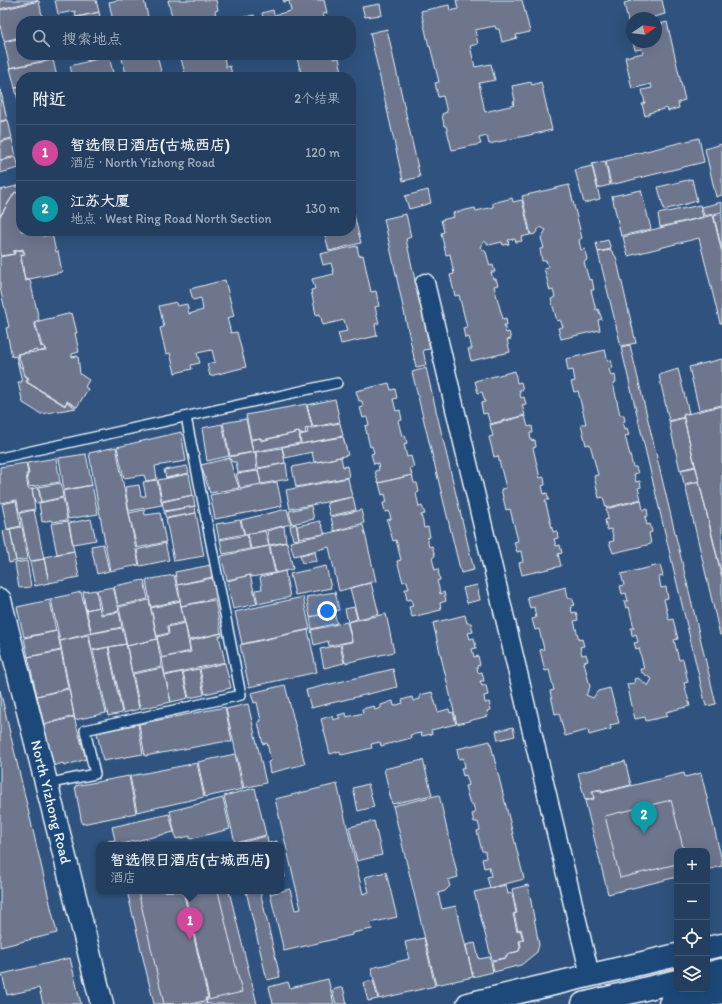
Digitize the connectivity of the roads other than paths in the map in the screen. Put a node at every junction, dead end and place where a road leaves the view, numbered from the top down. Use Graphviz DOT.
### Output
graph roads {
  1 [pos="424,283"];
  2 [pos="338,383"];
  3 [pos="186,417"];
  4 [pos="0,458"];
  5 [pos="0,600"];
  6 [pos="46,784"];
  7 [pos="722,945"];
  8 [pos="710,947"];
  9 [pos="674,956"];
  10 [pos="722,970"];
  11 [pos="710,973"];
  12 [pos="590,975"];
  13 [pos="674,982"];
  14 [pos="722,992"];
  15 [pos="102,1004"];
  16 [pos="468,1004"];
  17 [pos="583,1004"];
  18 [pos="670,1004"];
  1 -- 12 [label="street"];
  2 -- 3 [label="lane"];
  3 -- 4 [label="lane"];
  3 -- 6 [label="lane"];
  5 -- 6 [label="street, North Yizhong Road"];
  6 -- 15 [label="street, North Yizhong Road"];
  7 -- 8 [label="street"];
  9 -- 12 [label="street"];
  10 -- 11 [label="street"];
  12 -- 16 [label="street"];
  13 -- 17 [label="street"];
  14 -- 18 [label="street"];
}
